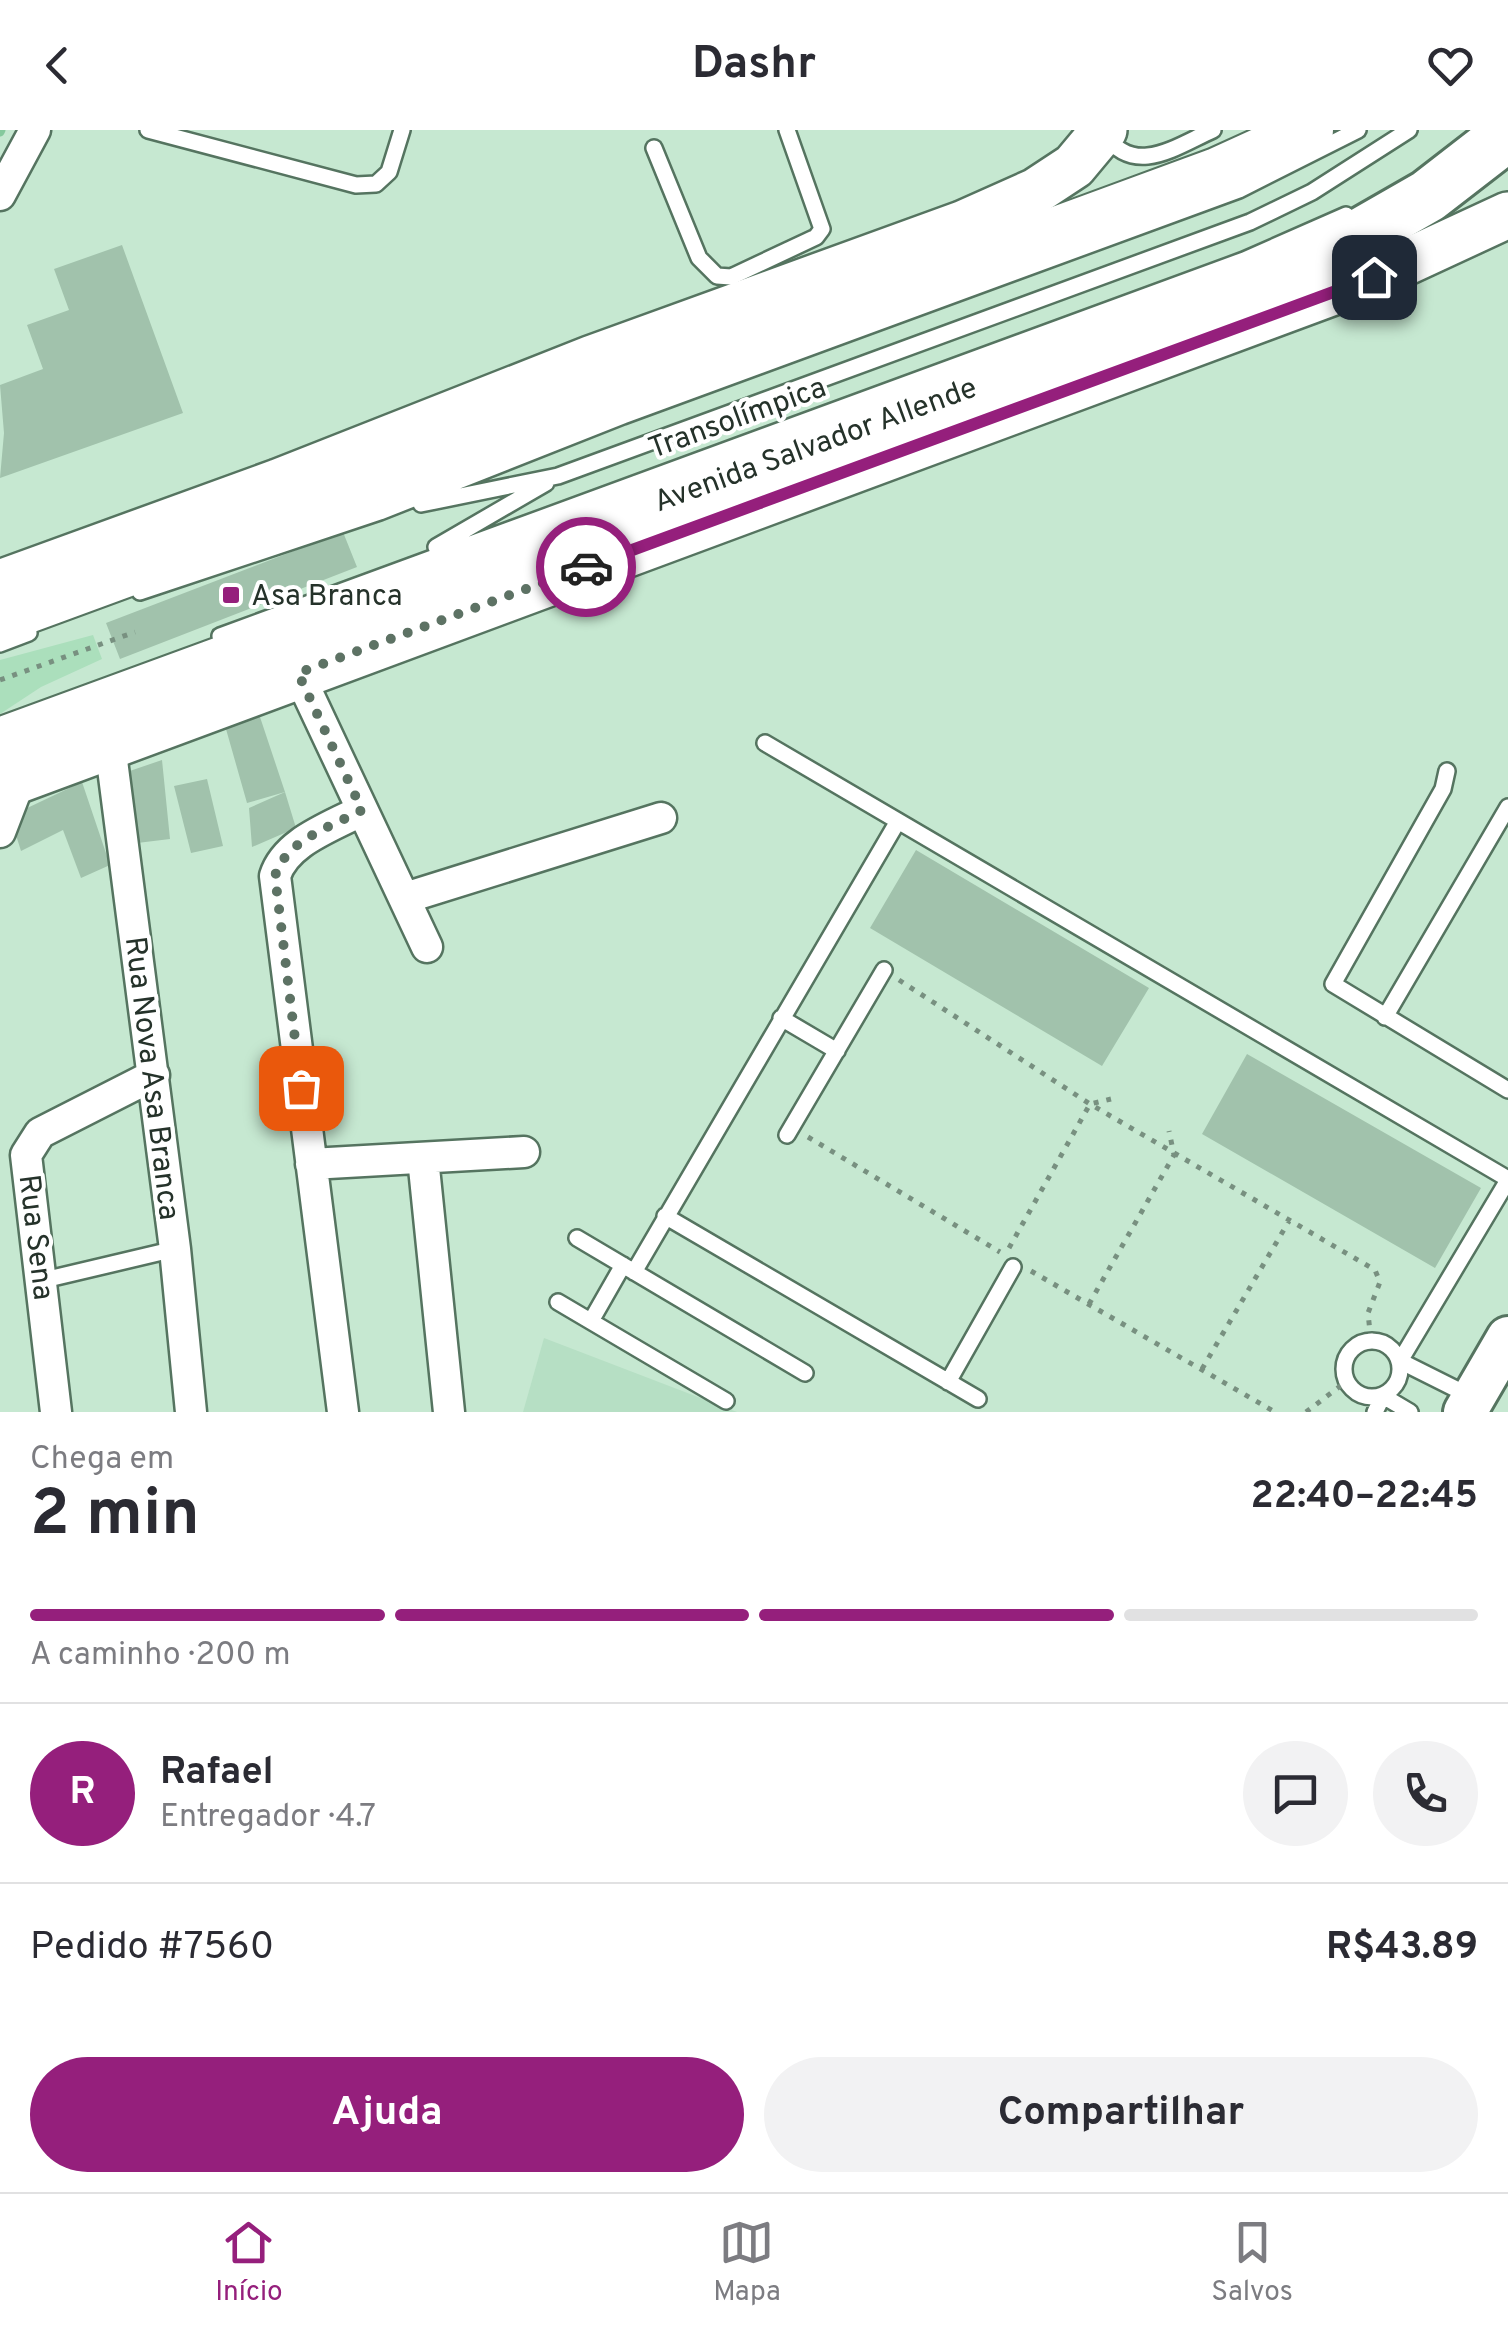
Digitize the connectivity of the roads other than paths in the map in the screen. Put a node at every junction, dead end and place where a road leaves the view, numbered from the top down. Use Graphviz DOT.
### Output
graph roads {
  1 [pos="35,130"];
  2 [pos="148,130"];
  3 [pos="402,130"];
  4 [pos="787,130"];
  5 [pos="1214,130"];
  6 [pos="1358,130"];
  7 [pos="1409,130"];
  8 [pos="1103,131"];
  9 [pos="1300,134"];
  10 [pos="1508,134"];
  11 [pos="654,148"];
  12 [pos="0,195"];
  13 [pos="1508,214"];
  14 [pos="1357,223"];
  15 [pos="558,476"];
  16 [pos="380,512"];
  17 [pos="399,568"];
  18 [pos="0,582"];
  19 [pos="123,598"];
  20 [pos="0,619"];
  21 [pos="53,624"];
  22 [pos="0,644"];
  23 [pos="196,646"];
  24 [pos="298,673"];
  25 [pos="765,743"];
  26 [pos="110,745"];
  27 [pos="6,770"];
  28 [pos="1447,771"];
  29 [pos="1508,807"];
  30 [pos="362,810"];
  31 [pos="661,818"];
  32 [pos="898,821"];
  33 [pos="0,832"];
  34 [pos="405,898"];
  35 [pos="427,947"];
  36 [pos="884,970"];
  37 [pos="1385,1016"];
  38 [pos="782,1018"];
  39 [pos="836,1050"];
  40 [pos="154,1075"];
  41 [pos="1508,1090"];
  42 [pos="787,1136"];
  43 [pos="524,1152"];
  44 [pos="422,1158"];
  45 [pos="311,1164"];
  46 [pos="1508,1179"];
  47 [pos="665,1216"];
  48 [pos="577,1238"];
  49 [pos="175,1249"];
  50 [pos="1009,1261"];
  51 [pos="628,1269"];
  52 [pos="44,1280"];
  53 [pos="558,1302"];
  54 [pos="591,1322"];
  55 [pos="1506,1342"];
  56 [pos="1400,1361"];
  57 [pos="805,1373"];
  58 [pos="948,1382"];
  59 [pos="1383,1396"];
  60 [pos="978,1399"];
  61 [pos="726,1401"];
  62 [pos="1469,1405"];
  63 [pos="56,1412"];
  64 [pos="191,1412"];
  65 [pos="343,1412"];
  66 [pos="448,1412"];
  67 [pos="1374,1412"];
  68 [pos="1410,1412"];
  1 -- 12 [label="street"];
  2 -- 3 [label="lane"];
  4 -- 11 [label="lane"];
  5 -- 8 [label="lane"];
  6 -- 16 [label="lane, Transolímpica"];
  7 -- 15 [label="lane"];
  8 -- 18 [label="main road"];
  9 -- 20 [label="highway"];
  10 -- 14 [label="highway"];
  13 -- 24 [label="main road, Avenida Salvador Allende"];
  14 -- 17 [label="lane, Transolímpica"];
  14 -- 27 [label="highway, Avenida Salvador Allende"];
  15 -- 16 [label="lane"];
  15 -- 17 [label="lane"];
  16 -- 19 [label="lane, Transolímpica"];
  17 -- 23 [label="lane, Transolímpica"];
  21 -- 22 [label="lane"];
  24 -- 26 [label="main road, Avenida Salvador Allende"];
  24 -- 30 [label="street"];
  25 -- 32 [label="lane"];
  26 -- 27 [label="main road, Avenida Salvador Allende"];
  26 -- 40 [label="street, Rua Nova Asa Branca"];
  27 -- 33 [label="street"];
  28 -- 37 [label="lane"];
  29 -- 37 [label="lane"];
  30 -- 34 [label="street"];
  30 -- 45 [label="street"];
  31 -- 34 [label="street"];
  32 -- 38 [label="lane"];
  32 -- 46 [label="lane"];
  34 -- 35 [label="street"];
  36 -- 39 [label="lane"];
  37 -- 41 [label="lane"];
  38 -- 39 [label="lane"];
  38 -- 47 [label="lane"];
  39 -- 42 [label="lane"];
  40 -- 49 [label="street, Rua Nova Asa Branca"];
  40 -- 52 [label="street, Rua Sena"];
  43 -- 44 [label="street"];
  44 -- 45 [label="street"];
  44 -- 66 [label="street"];
  45 -- 65 [label="street"];
  46 -- 56 [label="lane"];
  47 -- 51 [label="lane"];
  47 -- 58 [label="lane"];
  48 -- 51 [label="lane"];
  49 -- 52 [label="lane"];
  49 -- 64 [label="street, Rua Nova Asa Branca"];
  50 -- 58 [label="lane"];
  51 -- 54 [label="lane"];
  51 -- 57 [label="lane"];
  52 -- 63 [label="street, Rua Sena"];
  53 -- 54 [label="lane"];
  54 -- 61 [label="lane"];
  55 -- 62 [label="main road"];
  56 -- 59 [label="lane"];
  56 -- 59 [label="lane"];
  56 -- 62 [label="lane"];
  58 -- 60 [label="lane"];
  59 -- 67 [label="lane"];
  59 -- 68 [label="lane"];
}
